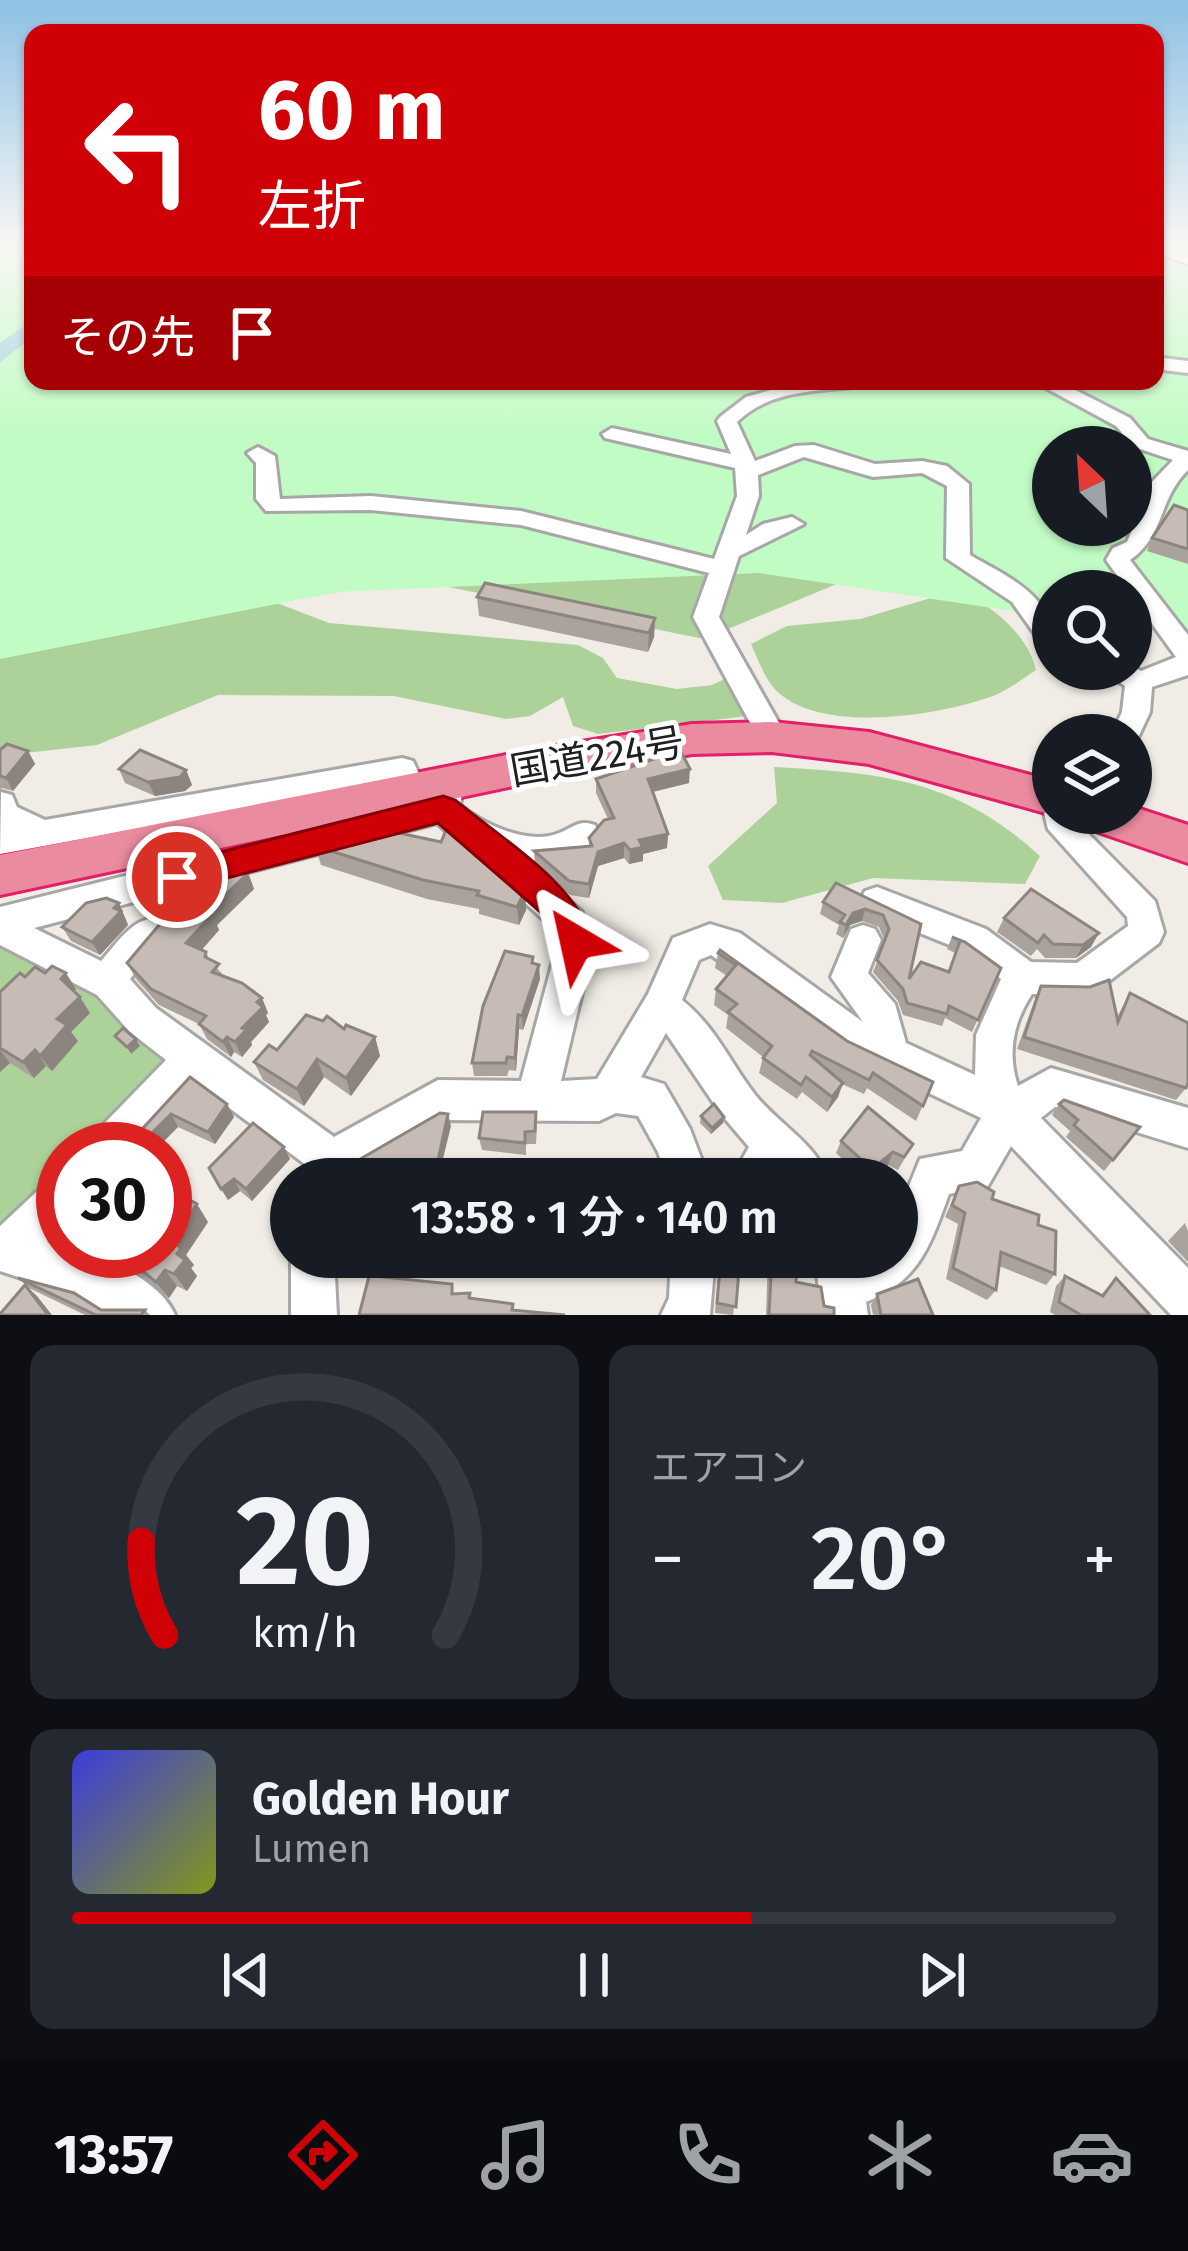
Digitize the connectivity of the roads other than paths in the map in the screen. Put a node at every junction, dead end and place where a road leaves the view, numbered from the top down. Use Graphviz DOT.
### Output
graph roads {
  1 [pos="797,390"];
  2 [pos="1061,390"];
  3 [pos="612,434"];
  4 [pos="258,453"];
  5 [pos="1188,458"];
  6 [pos="746,468"];
  7 [pos="791,524"];
  8 [pos="726,560"];
  9 [pos="1032,611"];
  10 [pos="1188,657"];
  11 [pos="1152,672"];
  12 [pos="772,736"];
  13 [pos="1032,792"];
  14 [pos="1,804"];
  15 [pos="443,804"];
  16 [pos="1152,832"];
  17 [pos="584,834"];
  18 [pos="1069,834"];
  19 [pos="16,838"];
  20 [pos="1188,844"];
  21 [pos="0,875"];
  22 [pos="877,901"];
  23 [pos="0,925"];
  24 [pos="152,932"];
  25 [pos="863,940"];
  26 [pos="1023,978"];
  27 [pos="105,981"];
  28 [pos="661,1006"];
  29 [pos="889,1053"];
  30 [pos="194,1059"];
  31 [pos="611,1093"];
  32 [pos="536,1102"];
  33 [pos="1003,1108"];
  34 [pos="134,1122"];
  35 [pos="1188,1128"];
  36 [pos="777,1143"];
  37 [pos="315,1158"];
  38 [pos="349,1158"];
  39 [pos="681,1158"];
  40 [pos="767,1158"];
  41 [pos="799,1158"];
  42 [pos="36,1217"];
  43 [pos="4,1241"];
  44 [pos="310,1278"];
  45 [pos="692,1278"];
  46 [pos="841,1285"];
  47 [pos="1188,1300"];
  48 [pos="152,1315"];
  49 [pos="314,1315"];
  50 [pos="684,1315"];
  1 -- 6 [label="street"];
  2 -- 5 [label="street"];
  3 -- 6 [label="street"];
  4 -- 8 [label="street"];
  5 -- 10 [label="street"];
  6 -- 8 [label="street"];
  6 -- 9 [label="street"];
  7 -- 8 [label="street"];
  8 -- 12 [label="street"];
  10 -- 11 [label="street"];
  12 -- 13 [label="highway, 国道224号"];
  12 -- 15 [label="highway, 国道224号"];
  14 -- 19 [label="street"];
  15 -- 17 [label="street"];
  15 -- 19 [label="street"];
  15 -- 21 [label="highway, 国道224号"];
  15 -- 23 [label="street"];
  15 -- 32 [label="street"];
  16 -- 20 [label="highway"];
  18 -- 26 [label="street"];
  22 -- 26 [label="street"];
  23 -- 27 [label="street"];
  24 -- 27 [label="street"];
  25 -- 29 [label="street"];
  26 -- 33 [label="street"];
  27 -- 30 [label="street"];
  28 -- 29 [label="street"];
  28 -- 31 [label="street"];
  28 -- 36 [label="street"];
  29 -- 33 [label="street"];
  30 -- 34 [label="street"];
  30 -- 37 [label="street"];
  31 -- 32 [label="street"];
  31 -- 39 [label="street"];
  32 -- 38 [label="street"];
  33 -- 35 [label="street"];
  33 -- 46 [label="street"];
  33 -- 47 [label="street"];
  36 -- 40 [label="street"];
  36 -- 41 [label="street"];
  42 -- 43 [label="street"];
  43 -- 48 [label="street"];
  44 -- 49 [label="street"];
  45 -- 50 [label="street"];
}
